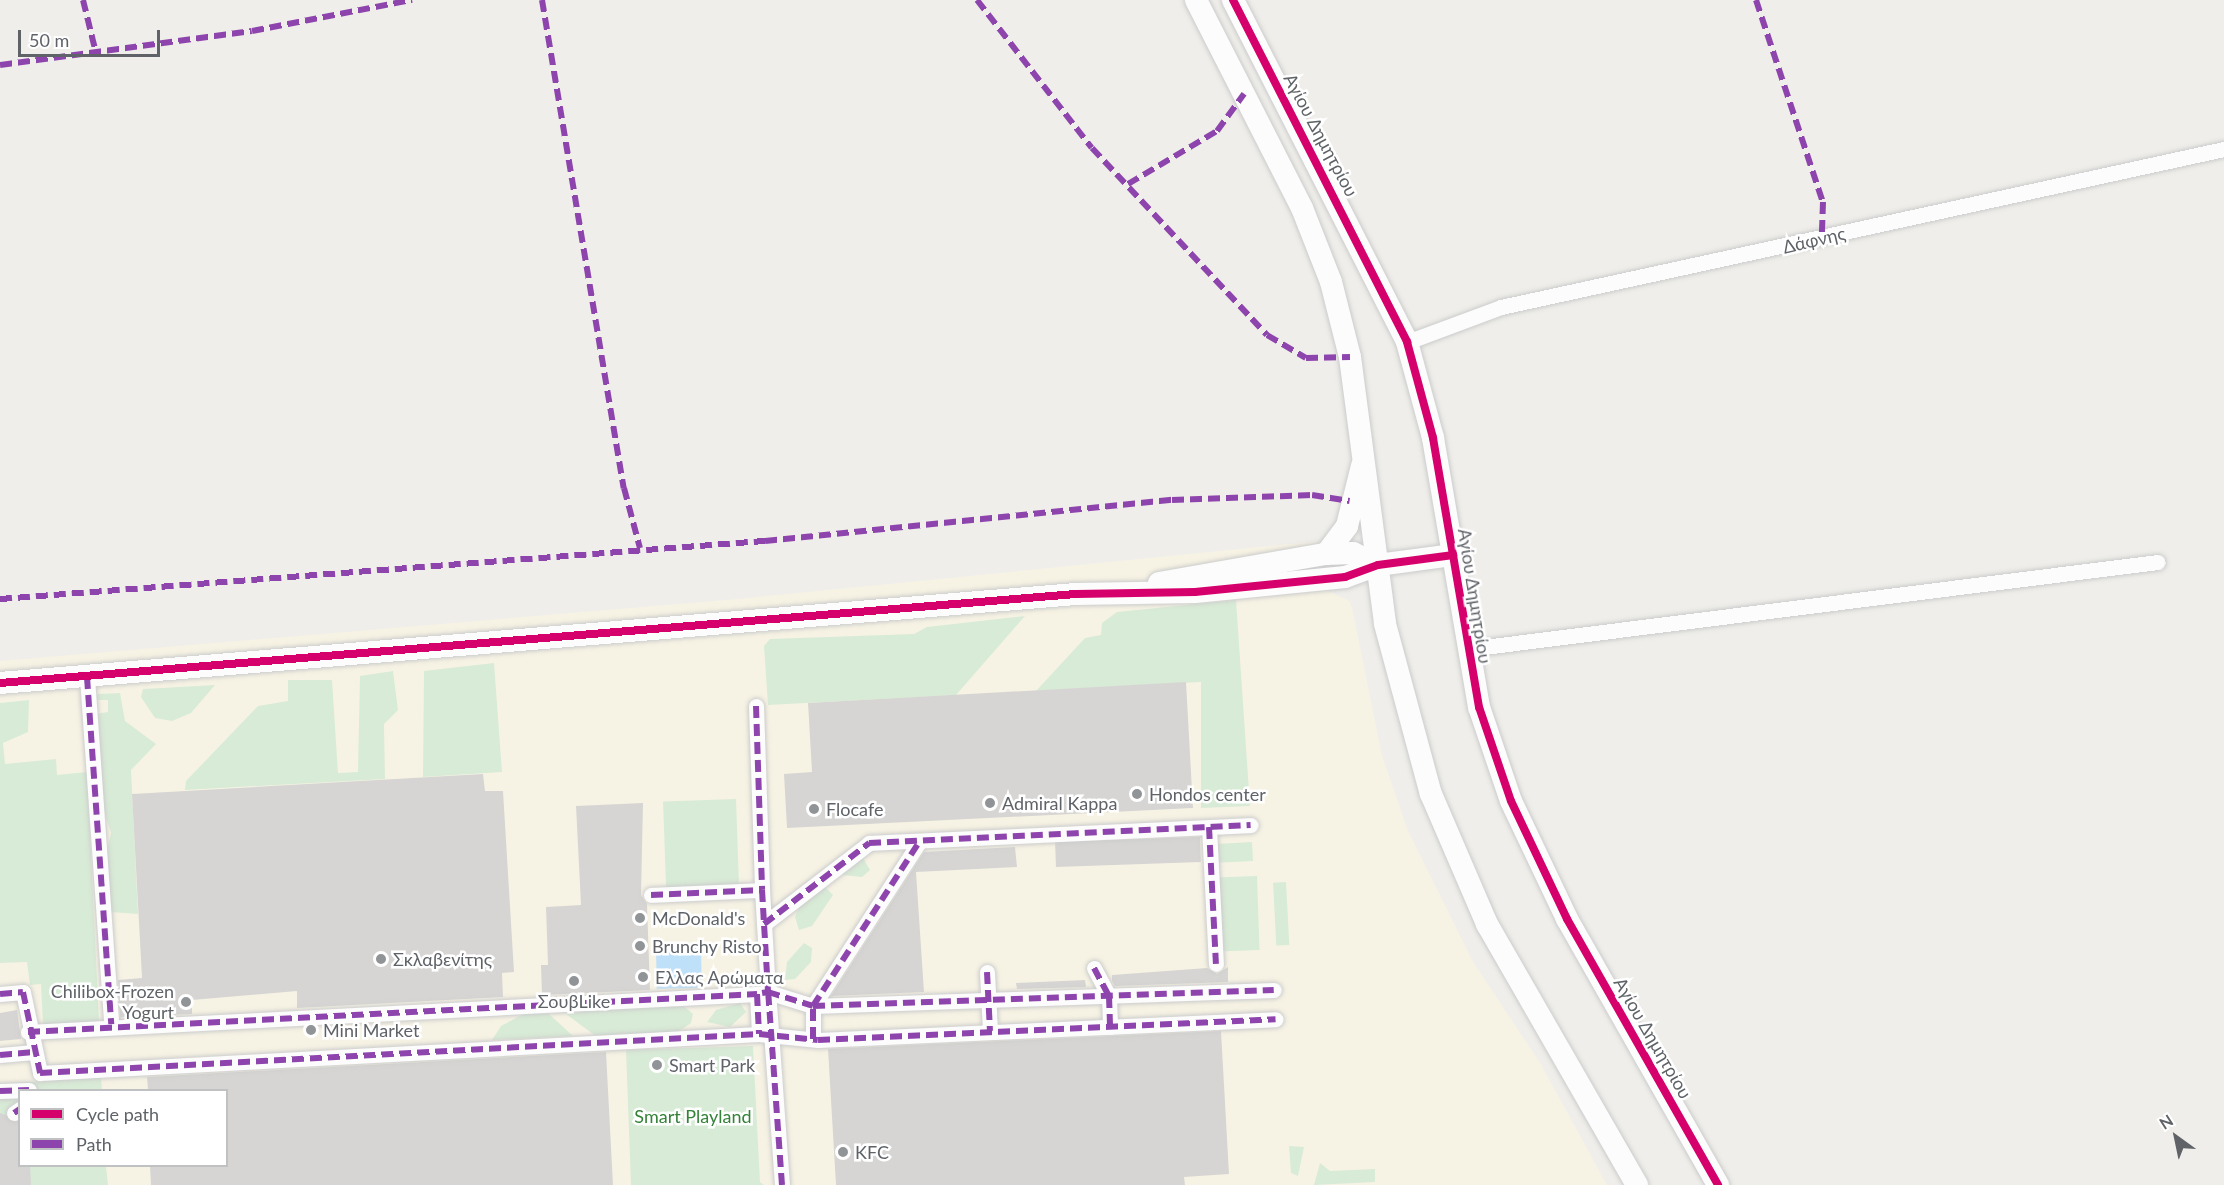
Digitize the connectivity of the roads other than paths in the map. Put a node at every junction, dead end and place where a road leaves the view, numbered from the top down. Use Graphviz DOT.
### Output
graph roads {
  1 [pos="1196,0"];
  2 [pos="1233,0"];
  3 [pos="2224,149"];
  4 [pos="1407,342"];
  5 [pos="1364,459"];
  6 [pos="1326,554"];
  7 [pos="1453,555"];
  8 [pos="2158,562"];
  9 [pos="1378,565"];
  10 [pos="1128,590"];
  11 [pos="1468,649"];
  12 [pos="87,677"];
  13 [pos="0,683"];
  14 [pos="756,706"];
  15 [pos="1251,825"];
  16 [pos="1209,827"];
  17 [pos="918,842"];
  18 [pos="762,890"];
  19 [pos="651,895"];
  20 [pos="764,924"];
  21 [pos="1215,963"];
  22 [pos="1094,968"];
  23 [pos="987,972"];
  24 [pos="1275,990"];
  25 [pos="763,993"];
  26 [pos="0,994"];
  27 [pos="1109,996"];
  28 [pos="988,1001"];
  29 [pos="813,1006"];
  30 [pos="1276,1019"];
  31 [pos="111,1024"];
  32 [pos="1110,1027"];
  33 [pos="990,1031"];
  34 [pos="28,1032"];
  35 [pos="765,1036"];
  36 [pos="813,1039"];
  37 [pos="34,1052"];
  38 [pos="0,1055"];
  39 [pos="18,1090"];
  40 [pos="0,1091"];
  41 [pos="782,1185"];
  42 [pos="1637,1185"];
  43 [pos="1718,1185"];
  1 -- 5 [label="street"];
  2 -- 4 [label="street, Αγίου Δημητρίου"];
  3 -- 4 [label="street, Δάφνης"];
  4 -- 7 [label="street, Αγίου Δημητρίου"];
  5 -- 6 [label="street"];
  5 -- 9 [label="street"];
  6 -- 9 [label="street"];
  6 -- 10 [label="street"];
  7 -- 9 [label="street"];
  7 -- 11 [label="street, Αγίου Δημητρίου"];
  8 -- 11 [label="street"];
  9 -- 10 [label="street"];
  9 -- 42 [label="street"];
  10 -- 12 [label="street"];
  11 -- 43 [label="street, Αγίου Δημητρίου"];
  12 -- 13 [label="street"];
  12 -- 31 [label="street"];
  14 -- 18 [label="street"];
  15 -- 16 [label="street"];
  16 -- 17 [label="street"];
  16 -- 21 [label="street"];
  17 -- 20 [label="street"];
  17 -- 29 [label="street"];
  18 -- 19 [label="street"];
  18 -- 20 [label="street"];
  20 -- 25 [label="street"];
  22 -- 27 [label="street"];
  23 -- 28 [label="street"];
  24 -- 27 [label="street"];
  25 -- 29 [label="street"];
  25 -- 31 [label="street"];
  25 -- 35 [label="street"];
  26 -- 34 [label="street"];
  27 -- 28 [label="street"];
  27 -- 32 [label="street"];
  28 -- 29 [label="street"];
  28 -- 33 [label="street"];
  29 -- 36 [label="street"];
  30 -- 32 [label="street"];
  31 -- 34 [label="street"];
  32 -- 33 [label="street"];
  33 -- 36 [label="street"];
  34 -- 37 [label="street"];
  35 -- 36 [label="street"];
  35 -- 37 [label="street"];
  35 -- 41 [label="street"];
  37 -- 38 [label="street"];
  39 -- 40 [label="street"];
}
